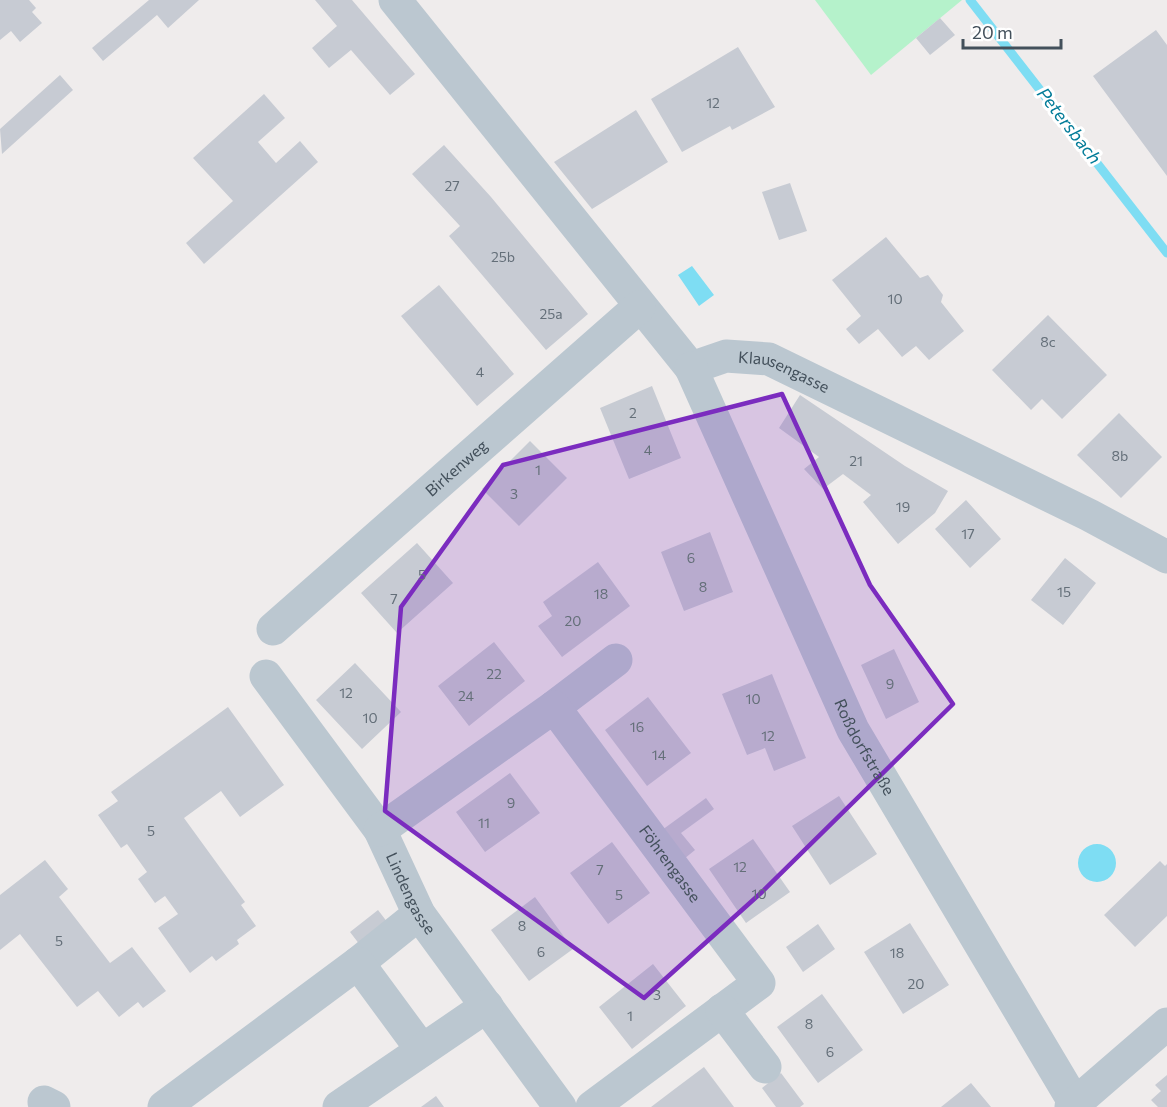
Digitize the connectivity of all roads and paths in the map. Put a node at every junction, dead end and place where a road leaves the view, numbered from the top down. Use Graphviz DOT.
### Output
graph roads {
  1 [pos="395,0"];
  2 [pos="639,307"];
  3 [pos="691,368"];
  4 [pos="1167,557"];
  5 [pos="273,629"];
  6 [pos="616,660"];
  7 [pos="266,676"];
  8 [pos="554,707"];
  9 [pos="380,830"];
  10 [pos="419,914"];
  11 [pos="358,963"];
  12 [pos="487,1006"];
  13 [pos="722,1010"];
  14 [pos="1167,1024"];
  15 [pos="422,1050"];
  16 [pos="765,1067"];
  17 [pos="1074,1106"];
  18 [pos="164,1107"];
  19 [pos="339,1107"];
  20 [pos="560,1107"];
  21 [pos="592,1107"];
  1 -- 2 [label="street"];
  2 -- 3 [label="street"];
  2 -- 5 [label="street, Birkenweg"];
  3 -- 4 [label="street, Klausengasse"];
  3 -- 17 [label="street, Roßdorfstraße"];
  6 -- 8 [label="street"];
  7 -- 9 [label="street, Lindengasse"];
  8 -- 9 [label="street"];
  8 -- 13 [label="street, Föhrengasse"];
  9 -- 10 [label="street, Lindengasse"];
  10 -- 11 [label="street"];
  10 -- 12 [label="street, Lindengasse"];
  11 -- 15 [label="street"];
  11 -- 18 [label="street"];
  12 -- 15 [label="street"];
  12 -- 20 [label="street, Lindengasse"];
  13 -- 16 [label="street"];
  13 -- 21 [label="street, Föhrengasse"];
  14 -- 17 [label="street"];
  15 -- 19 [label="street"];
}
